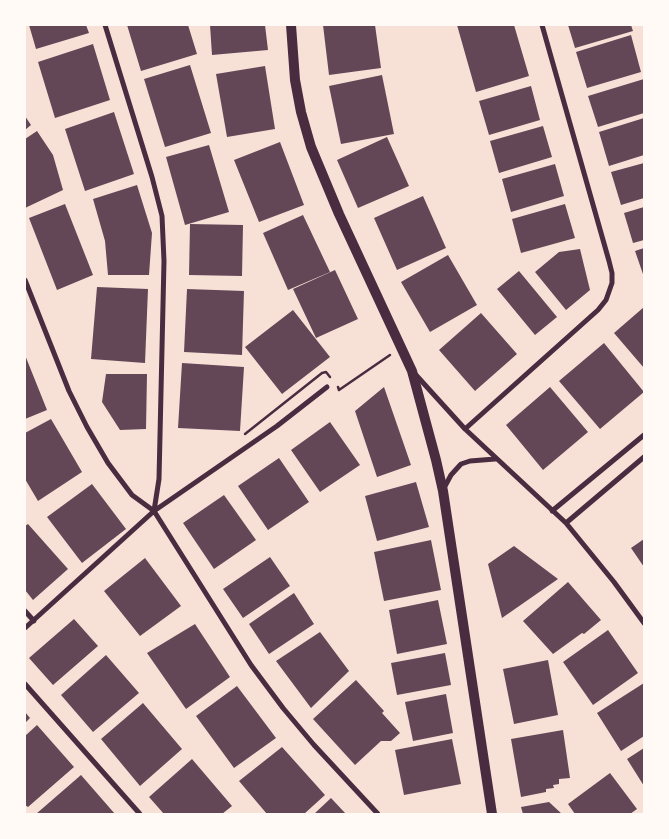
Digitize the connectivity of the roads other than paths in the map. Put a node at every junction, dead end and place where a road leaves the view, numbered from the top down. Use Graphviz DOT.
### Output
graph roads {
  1 [pos="105,25"];
  2 [pos="291,25"];
  3 [pos="542,25"];
  4 [pos="25,280"];
  5 [pos="412,371"];
  6 [pos="327,387"];
  7 [pos="465,429"];
  8 [pos="644,435"];
  9 [pos="644,457"];
  10 [pos="495,459"];
  11 [pos="442,490"];
  12 [pos="154,511"];
  13 [pos="552,511"];
  14 [pos="566,523"];
  15 [pos="25,611"];
  16 [pos="34,621"];
  17 [pos="644,623"];
  18 [pos="25,628"];
  19 [pos="25,684"];
  20 [pos="140,814"];
  21 [pos="378,814"];
  22 [pos="492,814"];
  1 -- 12 [label="street"];
  2 -- 5 [label="main road"];
  3 -- 7 [label="street"];
  4 -- 12 [label="street"];
  5 -- 7 [label="street"];
  5 -- 11 [label="main road"];
  6 -- 12 [label="street"];
  7 -- 10 [label="street"];
  8 -- 13 [label="street"];
  9 -- 14 [label="street"];
  10 -- 11 [label="street"];
  10 -- 13 [label="street"];
  11 -- 22 [label="main road"];
  12 -- 16 [label="street"];
  12 -- 21 [label="street"];
  13 -- 14 [label="street"];
  14 -- 17 [label="street"];
  15 -- 16 [label="street"];
  16 -- 18 [label="street"];
  19 -- 20 [label="street"];
}
